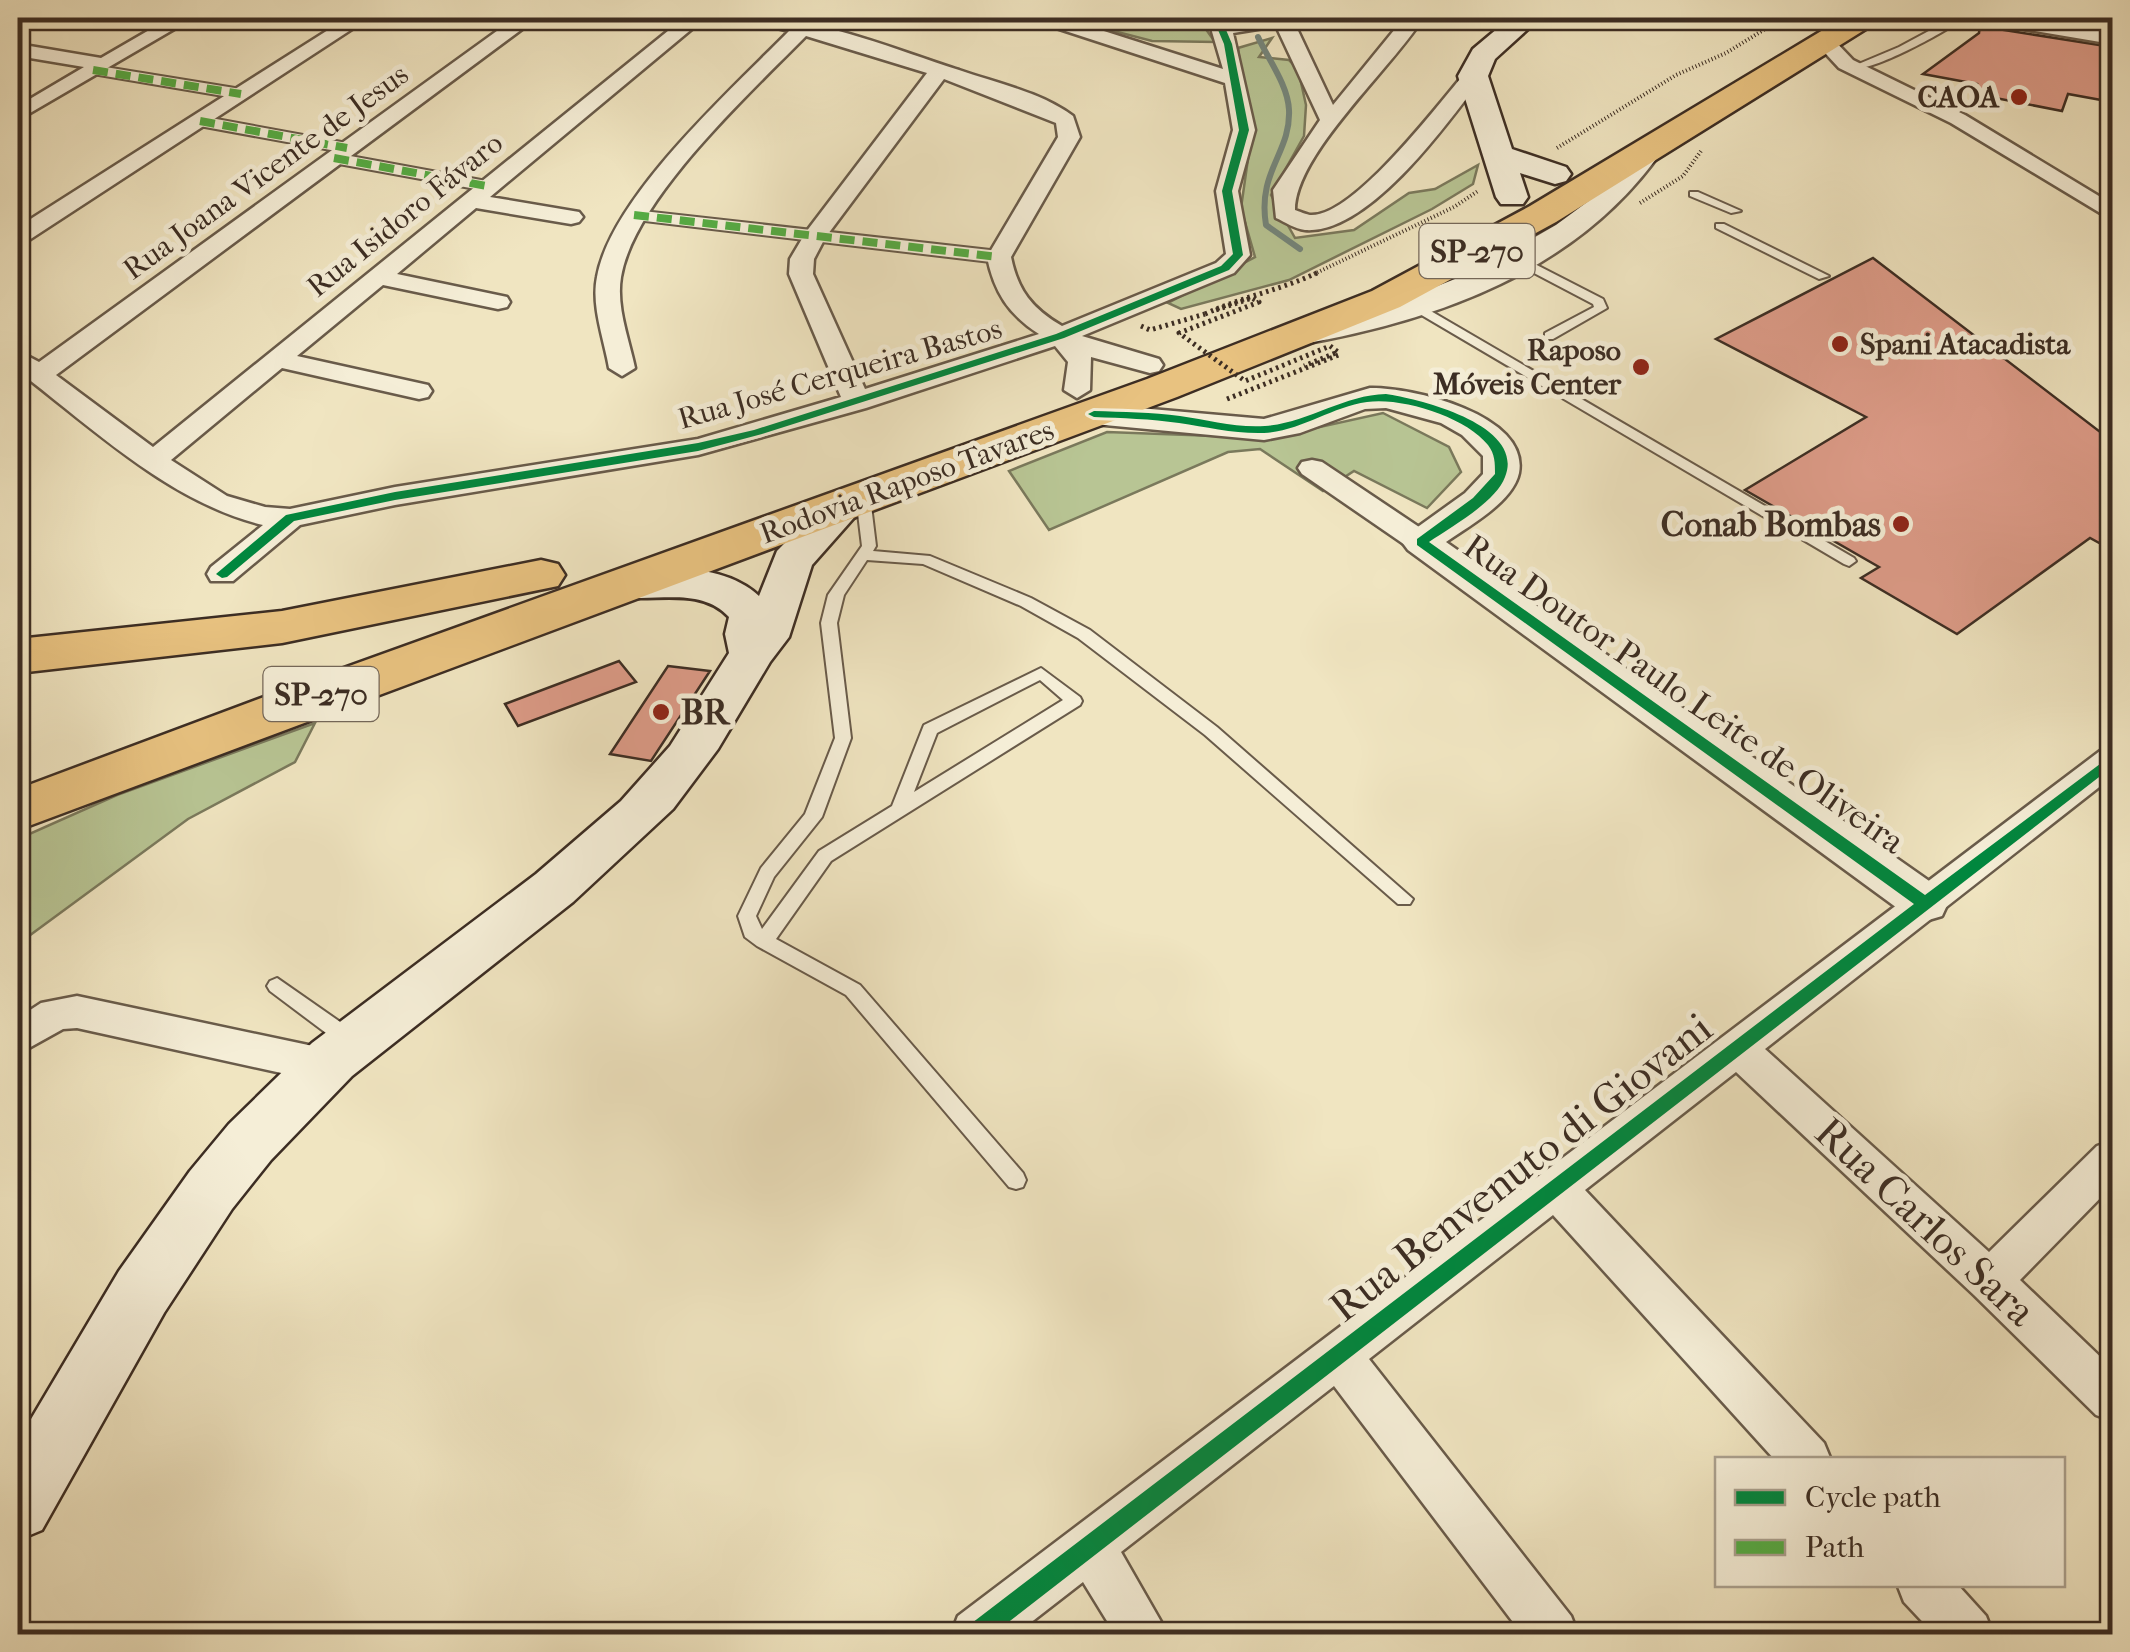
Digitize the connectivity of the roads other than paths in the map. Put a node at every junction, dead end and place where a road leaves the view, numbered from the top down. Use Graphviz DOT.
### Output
graph roads {
  1 [pos="183,18"];
  2 [pos="358,18"];
  3 [pos="527,18"];
  4 [pos="695,18"];
  5 [pos="761,18"];
  6 [pos="1045,18"];
  7 [pos="1283,18"];
  8 [pos="1414,18"];
  9 [pos="1526,18"];
  10 [pos="1864,18"];
  11 [pos="1959,18"];
  12 [pos="1999,18"];
  13 [pos="804,28"];
  14 [pos="1818,29"];
  15 [pos="1223,32"];
  16 [pos="2112,37"];
  17 [pos="1114,38"];
  18 [pos="18,50"];
  19 [pos="1792,62"];
  20 [pos="1850,66"];
  21 [pos="98,67"];
  22 [pos="939,71"];
  23 [pos="1473,76"];
  24 [pos="1232,79"];
  25 [pos="241,94"];
  26 [pos="18,114"];
  27 [pos="1332,120"];
  28 [pos="200,121"];
  29 [pos="1649,149"];
  30 [pos="340,153"];
  31 [pos="1507,169"];
  32 [pos="483,194"];
  33 [pos="1694,194"];
  34 [pos="1736,212"];
  35 [pos="2112,213"];
  36 [pos="634,216"];
  37 [pos="571,217"];
  38 [pos="1720,226"];
  39 [pos="18,237"];
  40 [pos="814,237"];
  41 [pos="998,257"];
  42 [pos="1517,260"];
  43 [pos="1823,276"];
  44 [pos="380,277"];
  45 [pos="498,302"];
  46 [pos="1418,307"];
  47 [pos="1060,336"];
  48 [pos="1549,336"];
  49 [pos="1300,350"];
  50 [pos="280,360"];
  51 [pos="1150,364"];
  52 [pos="28,366"];
  53 [pos="622,368"];
  54 [pos="1223,382"];
  55 [pos="420,391"];
  56 [pos="858,402"];
  57 [pos="1086,402"];
  58 [pos="1276,428"];
  59 [pos="154,461"];
  60 [pos="1312,468"];
  61 [pos="854,501"];
  62 [pos="290,518"];
  63 [pos="1420,542"];
  64 [pos="863,555"];
  65 [pos="1848,561"];
  66 [pos="222,574"];
  67 [pos="541,576"];
  68 [pos="627,585"];
  69 [pos="752,653"];
  70 [pos="18,656"];
  71 [pos="2112,760"];
  72 [pos="18,775"];
  73 [pos="900,807"];
  74 [pos="18,810"];
  75 [pos="1404,900"];
  76 [pos="1925,903"];
  77 [pos="764,942"];
  78 [pos="277,986"];
  79 [pos="18,1038"];
  80 [pos="1735,1047"];
  81 [pos="341,1054"];
  82 [pos="2112,1159"];
  83 [pos="1016,1180"];
  84 [pos="1556,1188"];
  85 [pos="1990,1281"];
  86 [pos="1337,1354"];
  87 [pos="2112,1400"];
  88 [pos="1804,1457"];
  89 [pos="18,1506"];
  90 [pos="1090,1546"];
  91 [pos="1925,1587"];
  92 [pos="976,1634"];
  93 [pos="1143,1634"];
  94 [pos="1553,1634"];
  95 [pos="1968,1634"];
  1 -- 21 [label="street"];
  2 -- 25 [label="street"];
  3 -- 30 [label="street, Rua Joana Vicente de Jesus"];
  4 -- 32 [label="street, Rua Isidoro Fávaro"];
  5 -- 13 [label="street"];
  6 -- 17 [label="street"];
  7 -- 15 [label="street"];
  7 -- 27 [label="street"];
  8 -- 27 [label="street"];
  9 -- 23 [label="main road"];
  10 -- 14 [label="highway, Rodovia Raposo Tavares / SP-270"];
  11 -- 20 [label="lane"];
  12 -- 16 [label="street"];
  13 -- 22 [label="street"];
  13 -- 36 [label="street"];
  14 -- 19 [label="highway, Rodovia Raposo Tavares / SP-270"];
  14 -- 20 [label="street"];
  14 -- 31 [label="highway, Rodovia Raposo Tavares / SP-270"];
  15 -- 17 [label="street"];
  15 -- 24 [label="street"];
  17 -- 24 [label="street"];
  18 -- 21 [label="street"];
  19 -- 20 [label="street"];
  19 -- 29 [label="highway, Rodovia Raposo Tavares / SP-270"];
  20 -- 35 [label="street"];
  21 -- 25 [label="street"];
  21 -- 26 [label="street"];
  22 -- 40 [label="street"];
  22 -- 41 [label="street"];
  23 -- 27 [label="street"];
  23 -- 31 [label="main road"];
  24 -- 47 [label="street, Rua José Cerqueira Bastos"];
  25 -- 28 [label="street"];
  28 -- 30 [label="street"];
  28 -- 39 [label="street"];
  29 -- 42 [label="street"];
  29 -- 49 [label="highway, Rodovia Raposo Tavares / SP-270"];
  30 -- 32 [label="street"];
  30 -- 52 [label="street, Rua Joana Vicente de Jesus"];
  31 -- 51 [label="highway, Rodovia Raposo Tavares / SP-270"];
  32 -- 37 [label="street"];
  32 -- 44 [label="street, Rua Isidoro Fávaro"];
  33 -- 34 [label="lane"];
  36 -- 40 [label="street"];
  36 -- 53 [label="street"];
  38 -- 43 [label="lane"];
  40 -- 41 [label="street"];
  40 -- 56 [label="street"];
  41 -- 47 [label="street"];
  42 -- 46 [label="street"];
  42 -- 48 [label="lane"];
  44 -- 45 [label="street"];
  44 -- 50 [label="street, Rua Isidoro Fávaro"];
  46 -- 49 [label="street"];
  46 -- 65 [label="lane"];
  47 -- 51 [label="street"];
  47 -- 56 [label="street, Rua José Cerqueira Bastos"];
  47 -- 57 [label="street"];
  49 -- 54 [label="highway, Rodovia Raposo Tavares / SP-270"];
  50 -- 55 [label="street"];
  50 -- 59 [label="street, Rua Isidoro Fávaro"];
  51 -- 57 [label="highway, Rodovia Raposo Tavares / SP-270"];
  52 -- 59 [label="street"];
  54 -- 57 [label="highway, Rodovia Raposo Tavares / SP-270"];
  54 -- 58 [label="street"];
  56 -- 62 [label="street, Rua José Cerqueira Bastos"];
  57 -- 58 [label="street, Rua Doutor Paulo Leite de Oliveira"];
  57 -- 61 [label="highway, Rodovia Raposo Tavares / SP-270"];
  57 -- 67 [label="highway, Rodovia Raposo Tavares / SP-270"];
  58 -- 63 [label="street, Rua Doutor Paulo Leite de Oliveira"];
  59 -- 62 [label="street"];
  60 -- 63 [label="street"];
  61 -- 64 [label="lane"];
  61 -- 68 [label="highway, Rodovia Raposo Tavares / SP-270"];
  61 -- 69 [label="main road"];
  62 -- 66 [label="street, Rua José Cerqueira Bastos"];
  63 -- 76 [label="street, Rua Doutor Paulo Leite de Oliveira"];
  64 -- 75 [label="lane"];
  64 -- 77 [label="lane"];
  67 -- 70 [label="highway"];
  67 -- 72 [label="highway, Rodovia Raposo Tavares / SP-270"];
  68 -- 69 [label="main road"];
  68 -- 74 [label="highway, Rodovia Raposo Tavares / SP-270"];
  69 -- 81 [label="main road"];
  71 -- 76 [label="street, Rua Benvenuto di Giovani"];
  73 -- 73 [label="lane"];
  73 -- 77 [label="lane"];
  76 -- 80 [label="street, Rua Benvenuto di Giovani"];
  77 -- 83 [label="lane"];
  78 -- 81 [label="lane"];
  79 -- 81 [label="street"];
  80 -- 84 [label="street, Rua Benvenuto di Giovani"];
  80 -- 85 [label="street, Rua Carlos Sara"];
  81 -- 89 [label="main road"];
  82 -- 85 [label="street"];
  84 -- 86 [label="street, Rua Benvenuto di Giovani"];
  84 -- 88 [label="street"];
  85 -- 87 [label="street, Rua Carlos Sara"];
  86 -- 90 [label="street, Rua Benvenuto di Giovani"];
  86 -- 94 [label="street"];
  90 -- 92 [label="street, Rua Benvenuto di Giovani"];
  90 -- 93 [label="street"];
  91 -- 95 [label="street"];
}
